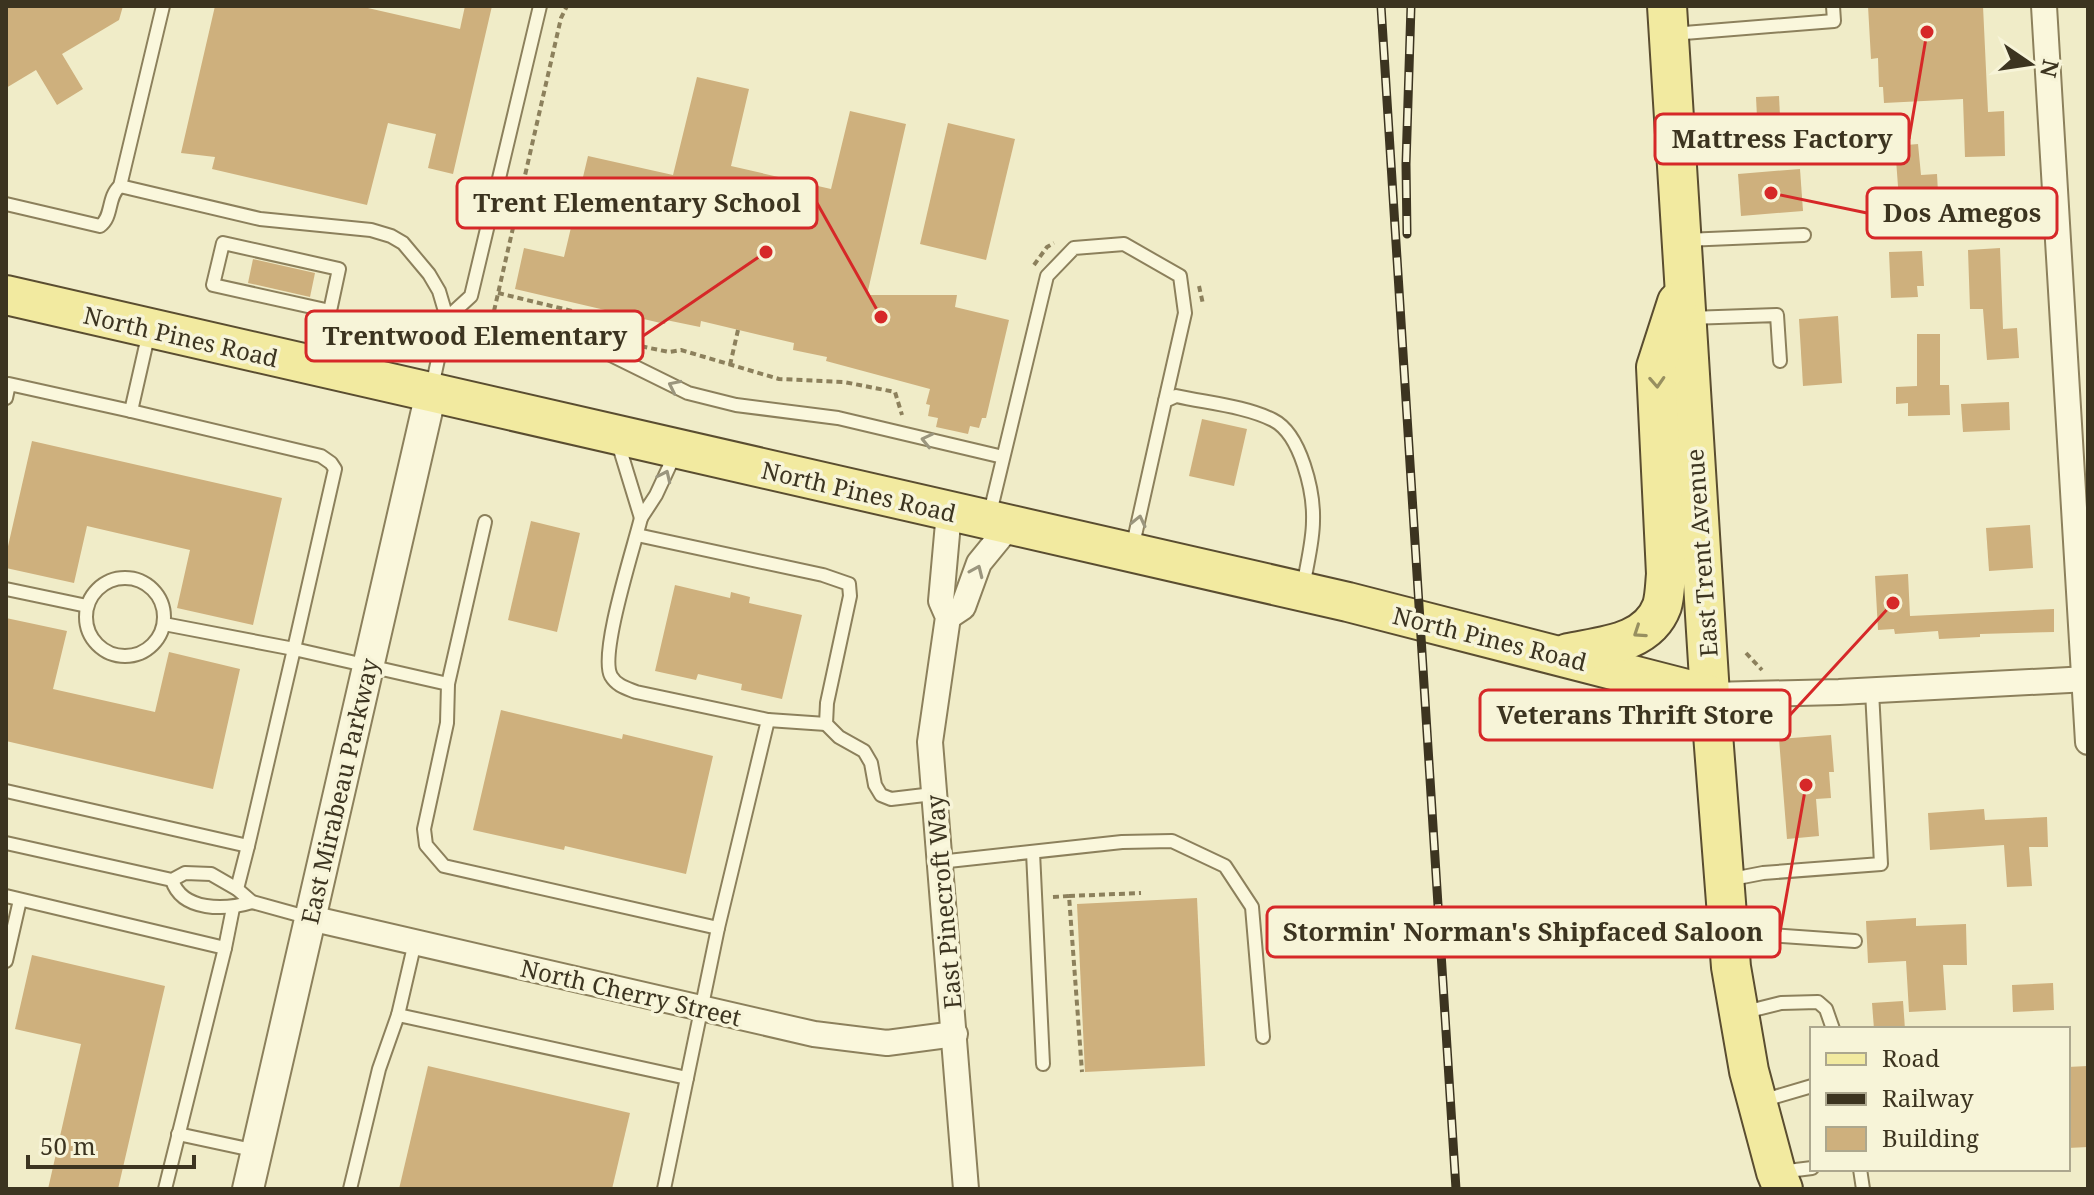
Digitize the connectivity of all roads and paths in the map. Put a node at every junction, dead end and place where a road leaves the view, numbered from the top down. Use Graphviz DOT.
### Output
graph roads {
  1 [pos="163,6"];
  2 [pos="540,6"];
  3 [pos="567,6"];
  4 [pos="1833,6"];
  5 [pos="2044,6"];
  6 [pos="1668,20"];
  7 [pos="1860,138"];
  8 [pos="1676,149"];
  9 [pos="120,186"];
  10 [pos="6,204"];
  11 [pos="1804,235"];
  12 [pos="1681,240"];
  13 [pos="1057,241"];
  14 [pos="223,243"];
  15 [pos="1032,270"];
  16 [pos="1684,280"];
  17 [pos="1198,283"];
  18 [pos="498,293"];
  19 [pos="6,295"];
  20 [pos="1203,305"];
  21 [pos="447,318"];
  22 [pos="1686,318"];
  23 [pos="490,327"];
  24 [pos="150,329"];
  25 [pos="738,330"];
  26 [pos="1780,361"];
  27 [pos="730,365"];
  28 [pos="8,384"];
  29 [pos="431,393"];
  30 [pos="6,398"];
  31 [pos="1165,401"];
  32 [pos="131,411"];
  33 [pos="910,422"];
  34 [pos="616,436"];
  35 [pos="677,450"];
  36 [pos="1003,457"];
  37 [pos="949,512"];
  38 [pos="641,518"];
  39 [pos="485,522"];
  40 [pos="999,523"];
  41 [pos="637,535"];
  42 [pos="1131,553"];
  43 [pos="6,589"];
  44 [pos="1302,592"];
  45 [pos="87,606"];
  46 [pos="948,617"];
  47 [pos="164,624"];
  48 [pos="294,649"];
  49 [pos="1746,653"];
  50 [pos="1558,655"];
  51 [pos="369,664"];
  52 [pos="1763,672"];
  53 [pos="2086,679"];
  54 [pos="448,684"];
  55 [pos="1872,691"];
  56 [pos="1710,695"];
  57 [pos="768,720"];
  58 [pos="826,724"];
  59 [pos="2088,742"];
  60 [pos="6,791"];
  61 [pos="933,794"];
  62 [pos="6,843"];
  63 [pos="248,846"];
  64 [pos="1033,852"];
  65 [pos="939,862"];
  66 [pos="172,880"];
  67 [pos="1723,881"];
  68 [pos="237,889"];
  69 [pos="1141,893"];
  70 [pos="6,896"];
  71 [pos="1069,896"];
  72 [pos="1053,897"];
  73 [pos="20,900"];
  74 [pos="252,902"];
  75 [pos="233,908"];
  76 [pos="310,918"];
  77 [pos="718,928"];
  78 [pos="1728,938"];
  79 [pos="1855,941"];
  80 [pos="415,942"];
  81 [pos="225,948"];
  82 [pos="6,961"];
  83 [pos="701,1008"];
  84 [pos="1738,1014"];
  85 [pos="398,1015"];
  86 [pos="1832,1027"];
  87 [pos="955,1034"];
  88 [pos="1263,1037"];
  89 [pos="1043,1064"];
  90 [pos="1082,1072"];
  91 [pos="687,1078"];
  92 [pos="1810,1087"];
  93 [pos="1758,1103"];
  94 [pos="178,1134"];
  95 [pos="257,1151"];
  96 [pos="1791,1176"];
  97 [pos="165,1189"];
  98 [pos="248,1189"];
  99 [pos="350,1189"];
  100 [pos="664,1189"];
  101 [pos="966,1189"];
  1 -- 9 [label="lane"];
  2 -- 21 [label="lane"];
  3 -- 18 [label="path"];
  4 -- 6 [label="lane"];
  5 -- 53 [label="street"];
  6 -- 8 [label="main road, East Trent Avenue"];
  7 -- 8 [label="lane"];
  8 -- 12 [label="main road, East Trent Avenue"];
  9 -- 10 [label="lane"];
  9 -- 21 [label="lane"];
  11 -- 12 [label="lane"];
  12 -- 16 [label="main road, East Trent Avenue"];
  13 -- 15 [label="path"];
  14 -- 14 [label="lane"];
  16 -- 22 [label="main road, East Trent Avenue"];
  16 -- 50 [label="main road, one-way"];
  17 -- 20 [label="path"];
  18 -- 23 [label="path"];
  18 -- 27 [label="path"];
  19 -- 24 [label="main road, North Pines Road"];
  21 -- 23 [label="lane"];
  21 -- 29 [label="lane"];
  22 -- 26 [label="lane"];
  22 -- 56 [label="main road, East Trent Avenue"];
  36 -- 23 [label="lane, one-way"];
  24 -- 29 [label="main road, North Pines Road"];
  24 -- 32 [label="lane"];
  25 -- 27 [label="path"];
  27 -- 33 [label="path"];
  28 -- 30 [label="lane"];
  28 -- 32 [label="lane"];
  29 -- 34 [label="main road, North Pines Road"];
  29 -- 51 [label="street, East Mirabeau Parkway"];
  31 -- 36 [label="lane"];
  42 -- 31 [label="lane, one-way"];
  31 -- 44 [label="lane"];
  32 -- 48 [label="lane"];
  34 -- 35 [label="main road, North Pines Road"];
  34 -- 38 [label="lane"];
  35 -- 37 [label="main road, North Pines Road"];
  38 -- 35 [label="lane, one-way"];
  36 -- 40 [label="lane"];
  37 -- 40 [label="main road, North Pines Road"];
  37 -- 46 [label="street, East Pinecroft Way"];
  38 -- 41 [label="lane"];
  39 -- 54 [label="lane"];
  40 -- 42 [label="main road, North Pines Road"];
  46 -- 40 [label="street, East Pinecroft Way, one-way"];
  41 -- 57 [label="lane"];
  41 -- 58 [label="lane"];
  42 -- 44 [label="main road, North Pines Road"];
  43 -- 45 [label="lane"];
  44 -- 50 [label="main road, North Pines Road"];
  45 -- 47 [label="lane"];
  45 -- 47 [label="lane"];
  46 -- 61 [label="street, East Pinecroft Way"];
  47 -- 48 [label="lane"];
  48 -- 51 [label="lane"];
  48 -- 63 [label="lane"];
  49 -- 52 [label="path"];
  50 -- 56 [label="main road, North Pines Road"];
  51 -- 54 [label="lane"];
  51 -- 76 [label="street, East Mirabeau Parkway"];
  53 -- 55 [label="street"];
  53 -- 59 [label="street"];
  54 -- 77 [label="lane"];
  55 -- 56 [label="street"];
  55 -- 67 [label="lane"];
  56 -- 67 [label="main road, East Trent Avenue"];
  57 -- 58 [label="lane"];
  57 -- 77 [label="lane"];
  58 -- 61 [label="lane"];
  60 -- 63 [label="lane"];
  61 -- 65 [label="street, East Pinecroft Way"];
  62 -- 66 [label="lane"];
  63 -- 68 [label="lane"];
  64 -- 65 [label="lane"];
  64 -- 88 [label="lane"];
  64 -- 89 [label="lane"];
  65 -- 87 [label="street, East Pinecroft Way"];
  66 -- 68 [label="lane"];
  66 -- 75 [label="lane"];
  67 -- 78 [label="main road, East Trent Avenue"];
  68 -- 74 [label="lane"];
  69 -- 71 [label="path"];
  70 -- 73 [label="lane"];
  71 -- 72 [label="path"];
  71 -- 90 [label="path"];
  73 -- 81 [label="lane"];
  73 -- 82 [label="lane"];
  74 -- 75 [label="lane"];
  74 -- 76 [label="lane"];
  75 -- 81 [label="lane"];
  76 -- 80 [label="street, North Cherry Street"];
  76 -- 95 [label="street, East Mirabeau Parkway"];
  77 -- 83 [label="lane"];
  78 -- 79 [label="lane"];
  78 -- 84 [label="main road, East Trent Avenue"];
  80 -- 83 [label="street, North Cherry Street"];
  80 -- 85 [label="lane"];
  81 -- 94 [label="lane"];
  83 -- 87 [label="street, North Cherry Street"];
  83 -- 91 [label="lane"];
  84 -- 86 [label="lane"];
  84 -- 93 [label="main road, East Trent Avenue"];
  85 -- 91 [label="lane"];
  85 -- 99 [label="lane"];
  87 -- 101 [label="street, East Pinecroft Way"];
  91 -- 100 [label="lane"];
  92 -- 93 [label="lane"];
  93 -- 96 [label="main road, East Trent Avenue"];
  94 -- 95 [label="lane"];
  94 -- 97 [label="lane"];
  95 -- 98 [label="street, East Mirabeau Parkway"];
}
